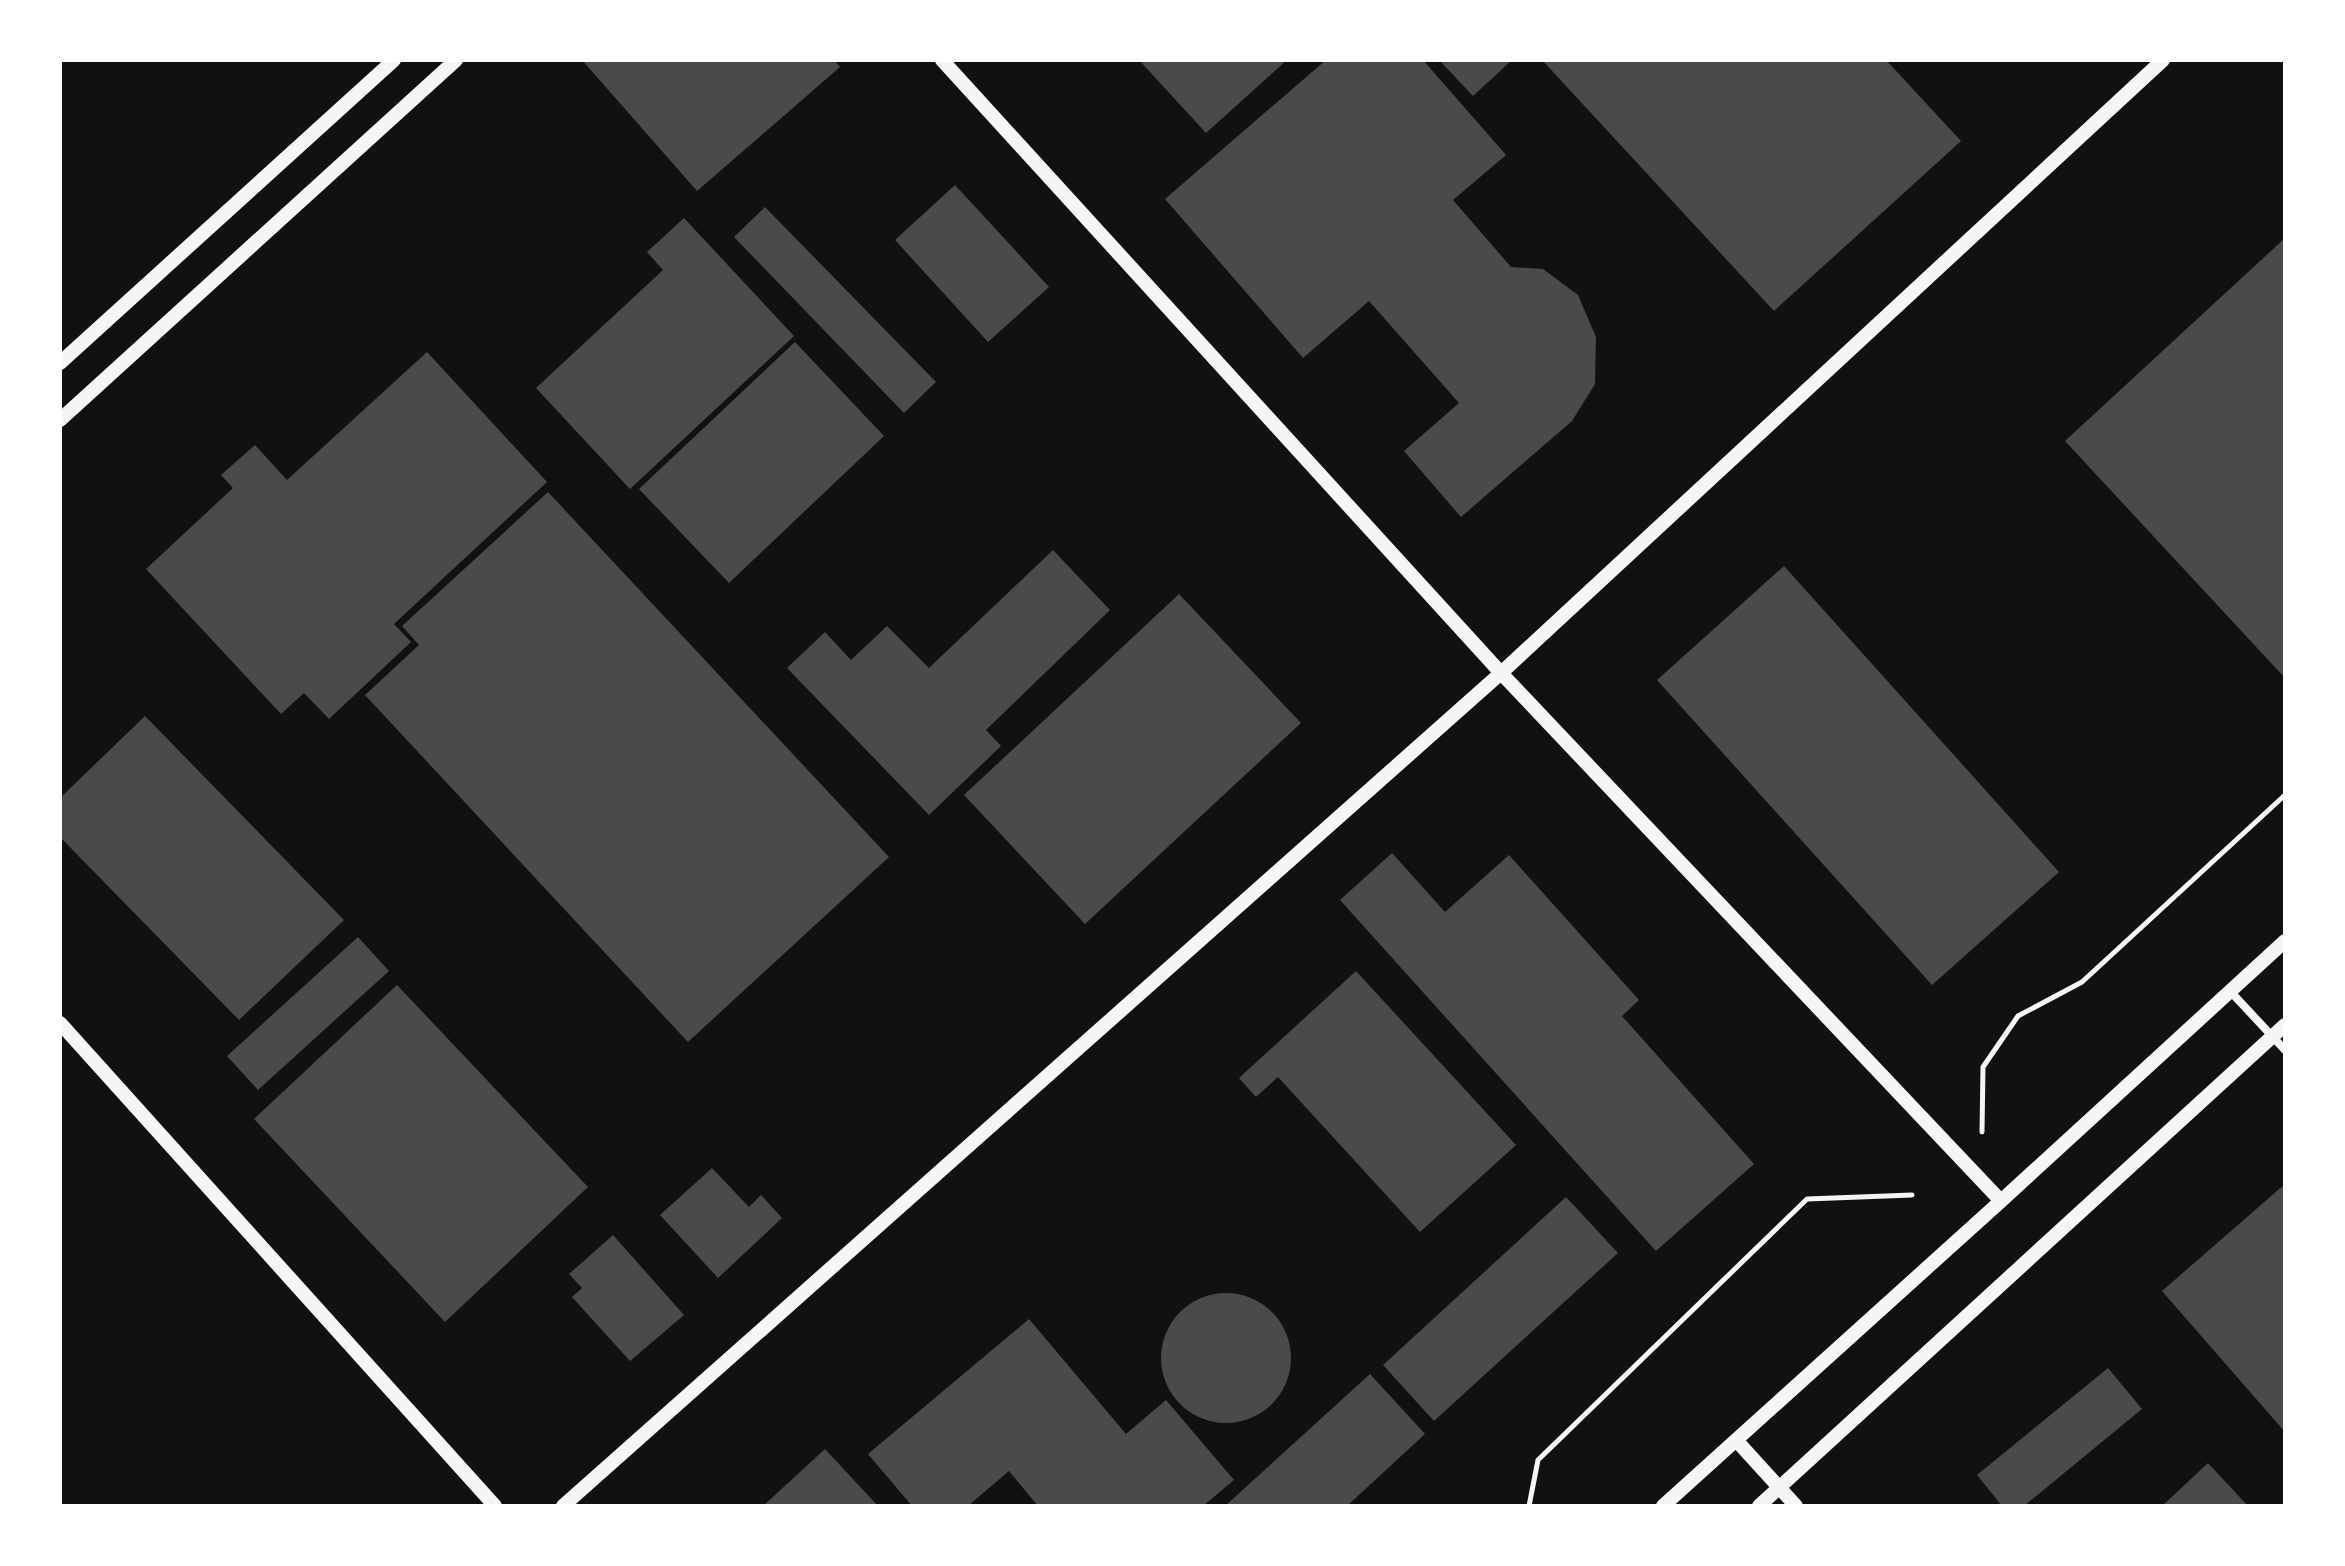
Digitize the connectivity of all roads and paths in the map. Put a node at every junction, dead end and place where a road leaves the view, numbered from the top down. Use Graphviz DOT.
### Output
graph roads {
  1 [pos="394,60"];
  2 [pos="456,60"];
  3 [pos="942,60"];
  4 [pos="2163,60"];
  5 [pos="60,363"];
  6 [pos="60,420"];
  7 [pos="1501,673"];
  8 [pos="2285,795"];
  9 [pos="2285,941"];
  10 [pos="2230,991"];
  11 [pos="60,1023"];
  12 [pos="2285,1025"];
  13 [pos="2273,1036"];
  14 [pos="2285,1050"];
  15 [pos="1982,1132"];
  16 [pos="1912,1195"];
  17 [pos="2001,1201"];
  18 [pos="1736,1440"];
  19 [pos="1779,1487"];
  20 [pos="495,1506"];
  21 [pos="563,1506"];
  22 [pos="1529,1506"];
  23 [pos="1663,1506"];
  24 [pos="1759,1506"];
  25 [pos="1796,1506"];
  1 -- 5 [label="street"];
  2 -- 6 [label="street"];
  3 -- 7 [label="street"];
  4 -- 7 [label="street"];
  7 -- 17 [label="street"];
  7 -- 21 [label="street"];
  8 -- 15 [label="path"];
  9 -- 10 [label="street"];
  10 -- 13 [label="street"];
  10 -- 17 [label="street"];
  11 -- 20 [label="street"];
  12 -- 13 [label="street"];
  13 -- 14 [label="street"];
  13 -- 19 [label="street"];
  16 -- 22 [label="path"];
  17 -- 18 [label="street"];
  18 -- 19 [label="street"];
  18 -- 23 [label="street"];
  19 -- 24 [label="street"];
  19 -- 25 [label="street"];
}
